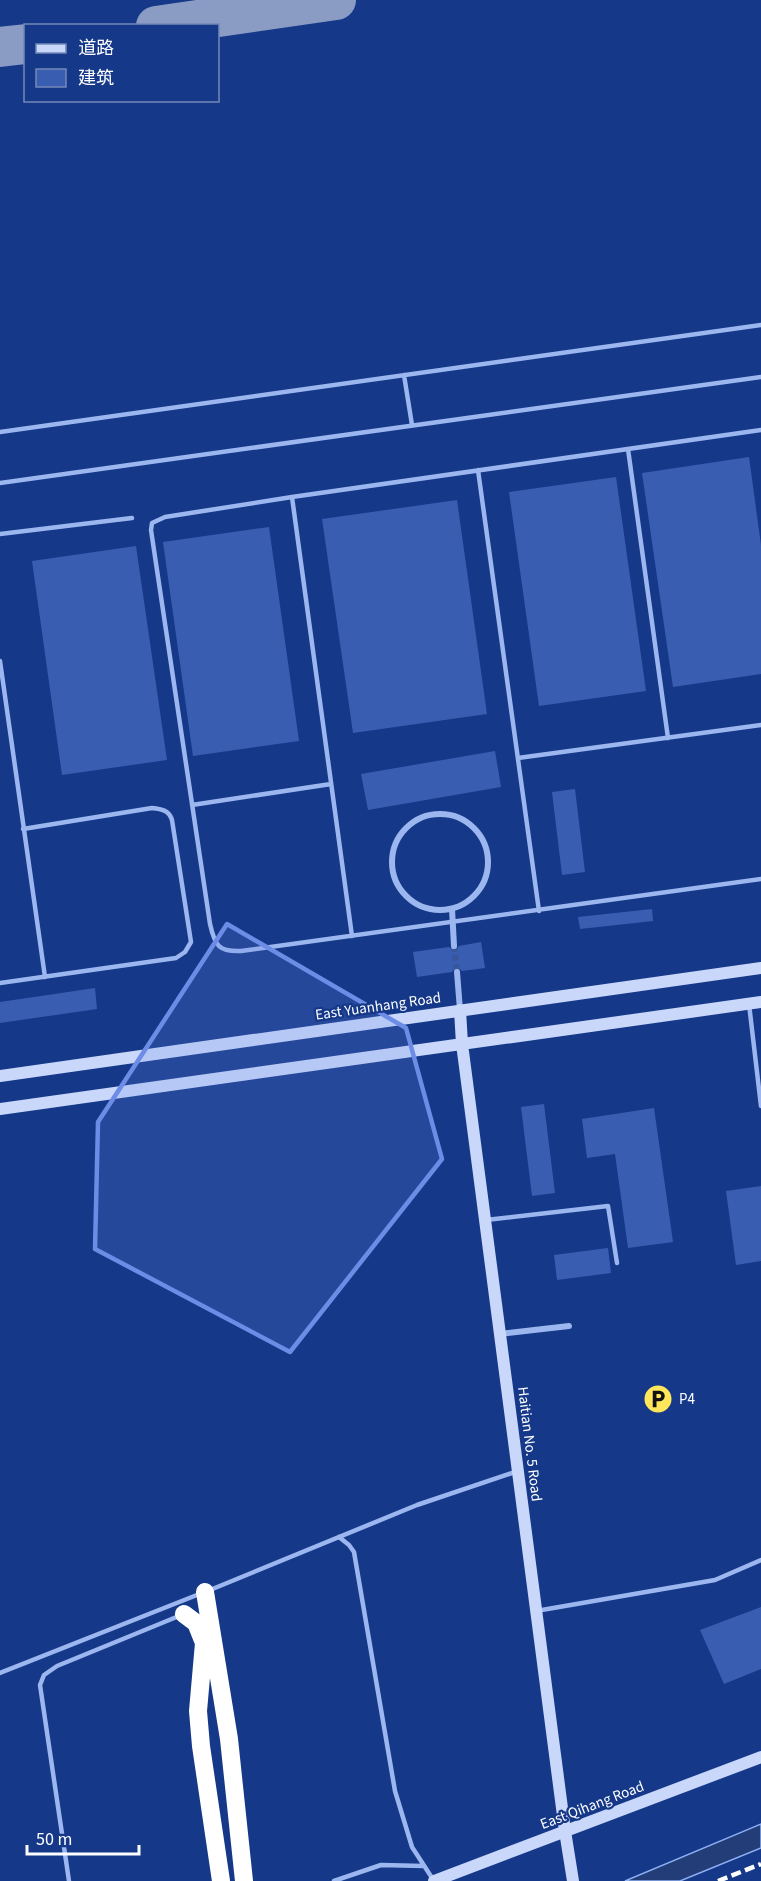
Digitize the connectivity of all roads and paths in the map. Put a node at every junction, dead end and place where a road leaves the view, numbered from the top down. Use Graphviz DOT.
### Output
graph roads {
  1 [pos="761,325"];
  2 [pos="404,375"];
  3 [pos="761,377"];
  4 [pos="411,425"];
  5 [pos="761,430"];
  6 [pos="0,432"];
  7 [pos="628,449"];
  8 [pos="478,470"];
  9 [pos="0,483"];
  10 [pos="291,497"];
  11 [pos="132,518"];
  12 [pos="0,534"];
  13 [pos="0,661"];
  14 [pos="761,725"];
  15 [pos="668,738"];
  16 [pos="518,758"];
  17 [pos="331,784"];
  18 [pos="192,805"];
  19 [pos="22,829"];
  20 [pos="761,879"];
  21 [pos="452,909"];
  22 [pos="539,911"];
  23 [pos="453,923"];
  24 [pos="352,936"];
  25 [pos="454,946"];
  26 [pos="761,968"];
  27 [pos="457,972"];
  28 [pos="45,977"];
  29 [pos="0,983"];
  30 [pos="755,1003"];
  31 [pos="460,1010"];
  32 [pos="462,1044"];
  33 [pos="759,1074"];
  34 [pos="0,1076"];
  35 [pos="761,1106"];
  36 [pos="0,1109"];
  37 [pos="485,1220"];
  38 [pos="617,1263"];
  39 [pos="569,1326"];
  40 [pos="500,1334"];
  41 [pos="518,1471"];
  42 [pos="339,1537"];
  43 [pos="761,1560"];
  44 [pos="205,1592"];
  45 [pos="536,1611"];
  46 [pos="184,1614"];
  47 [pos="0,1673"];
  48 [pos="761,1757"];
  49 [pos="565,1831"];
  50 [pos="424,1866"];
  51 [pos="69,1881"];
  52 [pos="221,1881"];
  53 [pos="244,1881"];
  54 [pos="334,1881"];
  55 [pos="434,1881"];
  56 [pos="573,1881"];
  1 -- 2 [label="lane"];
  2 -- 4 [label="lane"];
  2 -- 6 [label="lane"];
  3 -- 4 [label="lane"];
  4 -- 9 [label="lane"];
  5 -- 7 [label="lane"];
  7 -- 8 [label="lane"];
  7 -- 15 [label="lane"];
  8 -- 10 [label="lane"];
  8 -- 16 [label="lane"];
  10 -- 17 [label="lane"];
  10 -- 18 [label="lane"];
  11 -- 12 [label="lane"];
  13 -- 19 [label="lane"];
  14 -- 15 [label="lane"];
  15 -- 16 [label="lane"];
  16 -- 22 [label="lane"];
  17 -- 18 [label="lane"];
  17 -- 24 [label="lane"];
  18 -- 24 [label="lane"];
  19 -- 28 [label="lane"];
  19 -- 28 [label="lane"];
  20 -- 22 [label="lane"];
  21 -- 21 [label="street"];
  21 -- 23 [label="street"];
  22 -- 23 [label="lane"];
  23 -- 24 [label="lane"];
  23 -- 25 [label="street"];
  26 -- 31 [label="street, East Yuanhang Road"];
  27 -- 31 [label="street"];
  28 -- 29 [label="lane"];
  30 -- 32 [label="street"];
  30 -- 33 [label="lane"];
  31 -- 32 [label="street, Haitian No. 5 Road"];
  31 -- 34 [label="street, East Yuanhang Road"];
  32 -- 36 [label="street"];
  32 -- 37 [label="street, Haitian No. 5 Road"];
  33 -- 35 [label="lane"];
  37 -- 38 [label="lane"];
  37 -- 40 [label="street, Haitian No. 5 Road"];
  39 -- 40 [label="street"];
  40 -- 41 [label="street, Haitian No. 5 Road"];
  41 -- 42 [label="lane"];
  41 -- 45 [label="street, Haitian No. 5 Road"];
  42 -- 44 [label="lane"];
  42 -- 50 [label="lane"];
  43 -- 45 [label="lane"];
  44 -- 47 [label="lane"];
  44 -- 53 [label="highway"];
  45 -- 49 [label="street, Haitian No. 5 Road"];
  46 -- 51 [label="lane"];
  46 -- 52 [label="highway"];
  48 -- 49 [label="street, East Qihang Road"];
  49 -- 55 [label="street, East Qihang Road"];
  49 -- 56 [label="street, Haitian No. 5 Road"];
  50 -- 54 [label="lane"];
  50 -- 55 [label="lane"];
}
